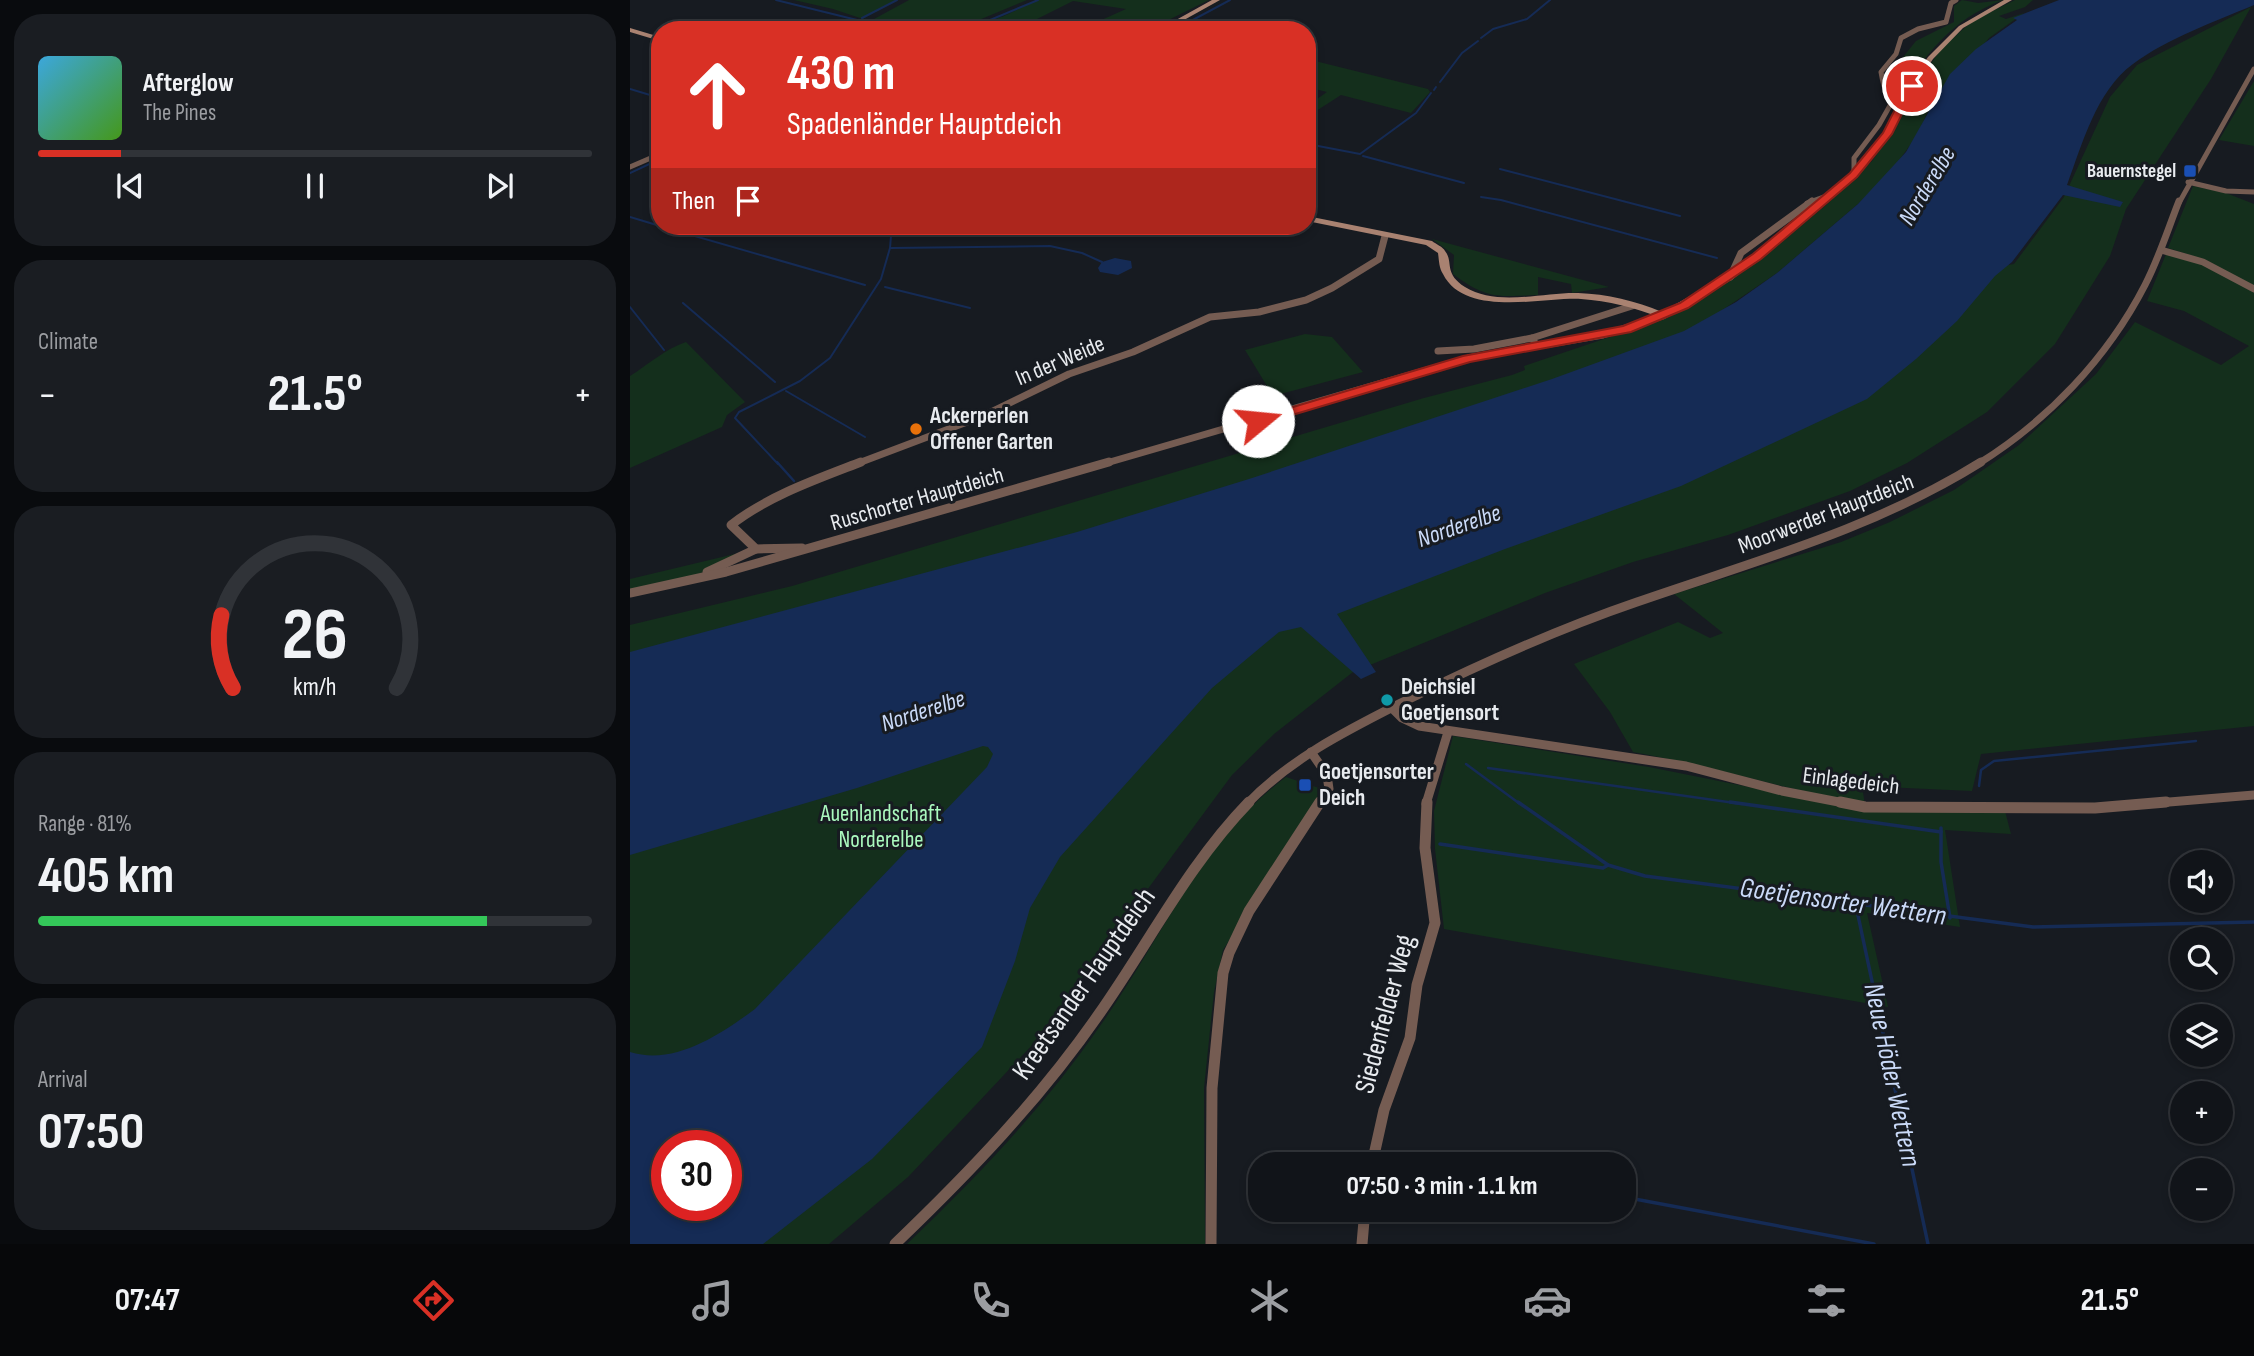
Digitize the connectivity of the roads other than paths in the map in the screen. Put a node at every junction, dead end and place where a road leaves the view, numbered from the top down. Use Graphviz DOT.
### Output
graph roads {
  1 [pos="1217,0"];
  2 [pos="1956,0"];
  3 [pos="2009,0"];
  4 [pos="1178,21"];
  5 [pos="630,30"];
  6 [pos="651,36"];
  7 [pos="2254,69"];
  8 [pos="1892,102"];
  9 [pos="1903,104"];
  10 [pos="651,158"];
  11 [pos="630,167"];
  12 [pos="1854,175"];
  13 [pos="2188,182"];
  14 [pos="2254,192"];
  15 [pos="1316,220"];
  16 [pos="1385,236"];
  17 [pos="2161,250"];
  18 [pos="2254,289"];
  19 [pos="1632,306"];
  20 [pos="1663,316"];
  21 [pos="1532,338"];
  22 [pos="1537,346"];
  23 [pos="1438,351"];
  24 [pos="817,547"];
  25 [pos="756,549"];
  26 [pos="686,582"];
  27 [pos="630,593"];
  28 [pos="1392,708"];
  29 [pos="1448,732"];
  30 [pos="1311,752"];
  31 [pos="2254,795"];
  32 [pos="1375,1152"];
  33 [pos="1364,1222"];
  34 [pos="895,1244"];
  35 [pos="1212,1244"];
  36 [pos="1362,1244"];
  1 -- 4 [label="street"];
  2 -- 8 [label="street"];
  3 -- 9 [label="street"];
  5 -- 6 [label="street"];
  7 -- 13 [label="street, Moorwerder Hauptdeich"];
  8 -- 9 [label="street"];
  8 -- 12 [label="street"];
  9 -- 12 [label="street"];
  10 -- 11 [label="street"];
  12 -- 20 [label="street"];
  13 -- 14 [label="street"];
  13 -- 17 [label="street, Moorwerder Hauptdeich"];
  15 -- 16 [label="street"];
  16 -- 19 [label="street"];
  16 -- 25 [label="street, In der Weide"];
  17 -- 18 [label="street"];
  17 -- 28 [label="street, Moorwerder Hauptdeich"];
  19 -- 20 [label="street"];
  19 -- 21 [label="street"];
  20 -- 22 [label="street, Ruschorter Hauptdeich"];
  21 -- 22 [label="street"];
  21 -- 23 [label="street"];
  22 -- 24 [label="street, Ruschorter Hauptdeich"];
  24 -- 25 [label="street"];
  24 -- 26 [label="street, Ruschorter Hauptdeich"];
  25 -- 26 [label="street"];
  26 -- 27 [label="street, Ruschorter Hauptdeich"];
  28 -- 29 [label="street"];
  28 -- 30 [label="street, Moorwerder Hauptdeich"];
  29 -- 31 [label="street, Einlagedeich"];
  29 -- 32 [label="street, Siedenfelder Weg"];
  30 -- 34 [label="street, Kreetsander Hauptdeich"];
  30 -- 35 [label="street"];
  33 -- 36 [label="street"];
}
